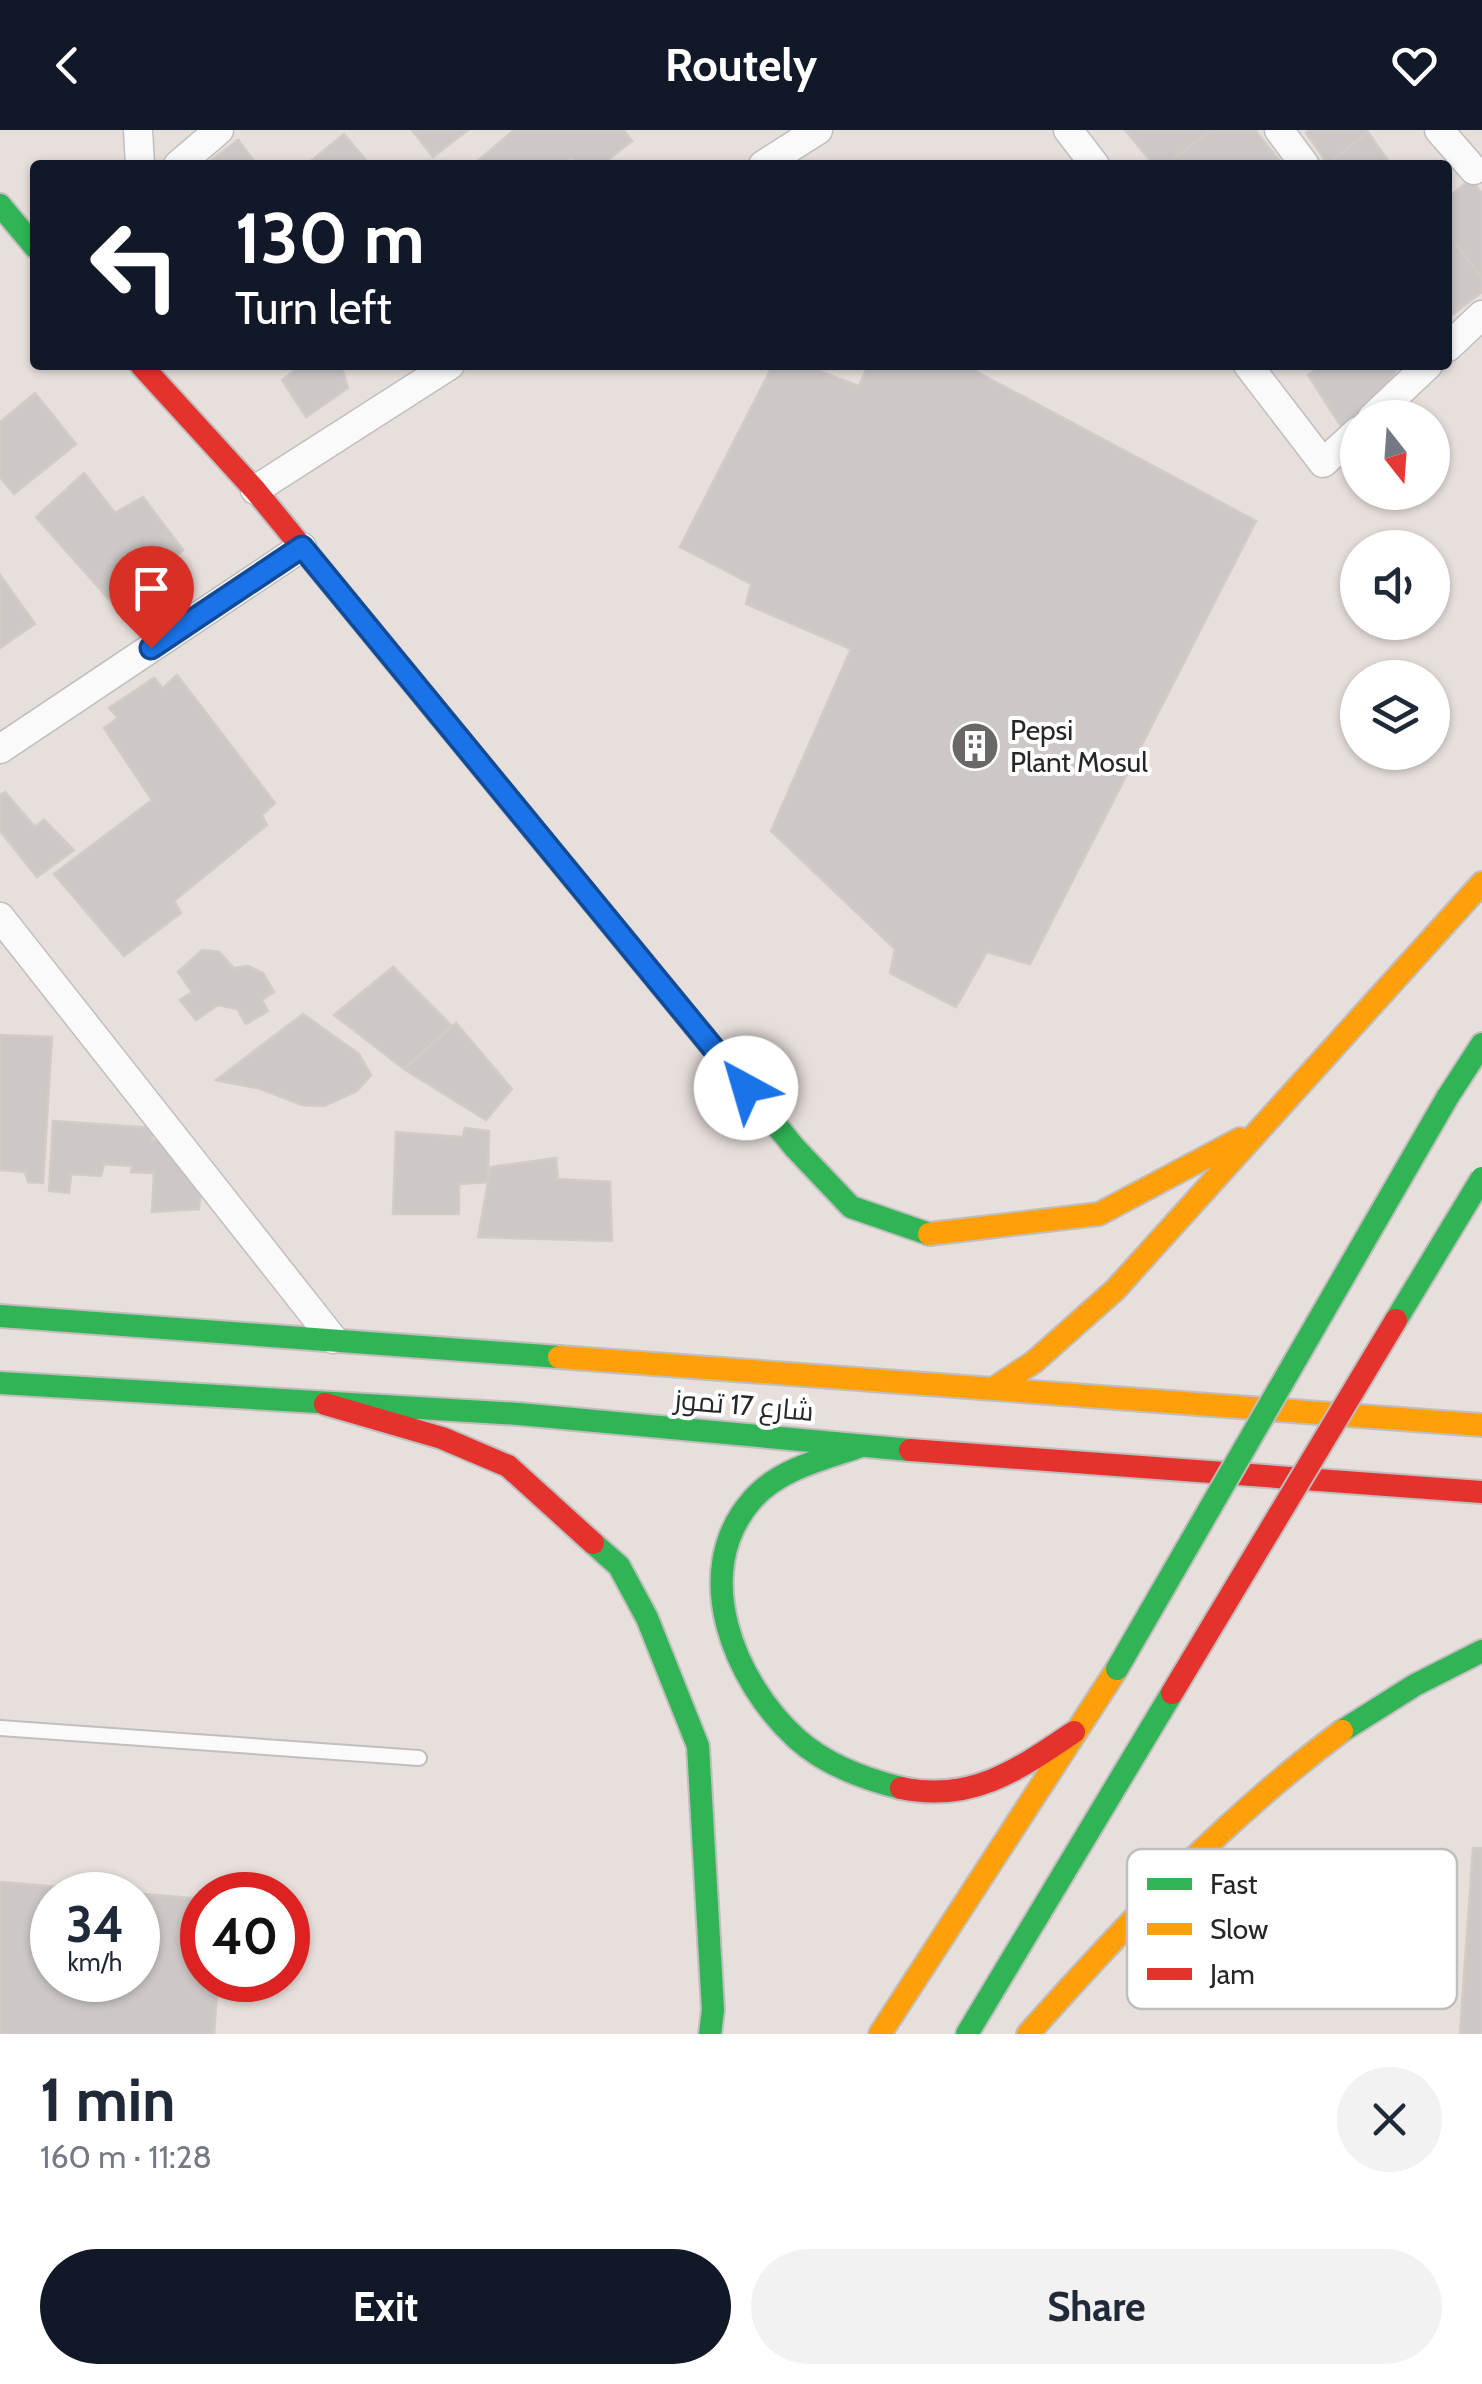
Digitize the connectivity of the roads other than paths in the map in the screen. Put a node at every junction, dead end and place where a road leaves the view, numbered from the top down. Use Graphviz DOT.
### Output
graph roads {
  1 [pos="138,130"];
  2 [pos="219,130"];
  3 [pos="818,130"];
  4 [pos="1068,130"];
  5 [pos="1279,130"];
  6 [pos="1439,130"];
  7 [pos="140,160"];
  8 [pos="184,160"];
  9 [pos="771,160"];
  10 [pos="1090,160"];
  11 [pos="1302,160"];
  12 [pos="1474,170"];
  13 [pos="0,205"];
  14 [pos="30,241"];
  15 [pos="1482,315"];
  16 [pos="1452,343"];
  17 [pos="146,370"];
  18 [pos="442,370"];
  19 [pos="1252,370"];
  20 [pos="1423,370"];
  21 [pos="1391,400"];
  22 [pos="1340,448"];
  23 [pos="255,490"];
  24 [pos="302,547"];
  25 [pos="0,750"];
  26 [pos="1482,883"];
  27 [pos="0,917"];
  28 [pos="1482,1044"];
  29 [pos="1268,1124"];
  30 [pos="1482,1178"];
  31 [pos="0,1316"];
  32 [pos="332,1338"];
  33 [pos="0,1383"];
  34 [pos="996,1387"];
  35 [pos="325,1404"];
  36 [pos="1482,1426"];
  37 [pos="861,1446"];
  38 [pos="1482,1492"];
  39 [pos="1482,1651"];
  40 [pos="0,1728"];
  41 [pos="1074,1732"];
  42 [pos="419,1758"];
  43 [pos="1201,1849"];
  44 [pos="1127,1925"];
  45 [pos="710,2034"];
  46 [pos="880,2034"];
  47 [pos="967,2034"];
  48 [pos="1028,2034"];
  1 -- 7 [label="street"];
  2 -- 8 [label="street"];
  3 -- 9 [label="street"];
  4 -- 10 [label="street"];
  5 -- 11 [label="street"];
  6 -- 12 [label="street"];
  13 -- 14 [label="main road"];
  15 -- 16 [label="street"];
  17 -- 23 [label="main road"];
  18 -- 23 [label="street"];
  19 -- 22 [label="street"];
  20 -- 21 [label="street"];
  23 -- 24 [label="main road"];
  24 -- 25 [label="street"];
  24 -- 29 [label="main road"];
  26 -- 29 [label="main road"];
  27 -- 32 [label="street"];
  28 -- 41 [label="main road, bridge"];
  29 -- 34 [label="main road"];
  30 -- 47 [label="main road, bridge"];
  31 -- 32 [label="main road, شارع 17 تموز"];
  32 -- 34 [label="main road, شارع 17 تموز"];
  33 -- 35 [label="main road, شارع 17 تموز"];
  34 -- 36 [label="main road, شارع 17 تموز"];
  35 -- 37 [label="main road, شارع 17 تموز"];
  35 -- 45 [label="main road"];
  37 -- 38 [label="main road, شارع 17 تموز"];
  37 -- 41 [label="main road"];
  39 -- 43 [label="main road"];
  40 -- 42 [label="lane"];
  41 -- 46 [label="main road"];
  44 -- 48 [label="main road"];
}
